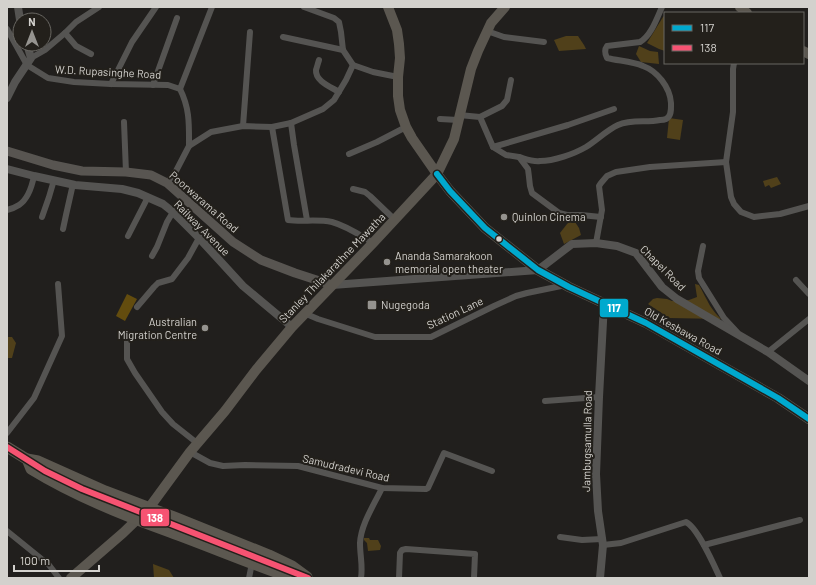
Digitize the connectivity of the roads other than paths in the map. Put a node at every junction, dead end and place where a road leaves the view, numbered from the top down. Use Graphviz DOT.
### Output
graph roads {
  1 [pos="99,7"];
  2 [pos="156,7"];
  3 [pos="212,7"];
  4 [pos="304,7"];
  5 [pos="388,7"];
  6 [pos="495,7"];
  7 [pos="505,7"];
  8 [pos="662,7"];
  9 [pos="177,18"];
  10 [pos="489,27"];
  11 [pos="7,29"];
  12 [pos="250,32"];
  13 [pos="65,33"];
  14 [pos="283,37"];
  15 [pos="544,42"];
  16 [pos="343,50"];
  17 [pos="28,52"];
  18 [pos="90,54"];
  19 [pos="319,60"];
  20 [pos="29,61"];
  21 [pos="734,64"];
  22 [pos="353,65"];
  23 [pos="398,77"];
  24 [pos="511,80"];
  25 [pos="111,84"];
  26 [pos="153,85"];
  27 [pos="180,89"];
  28 [pos="339,92"];
  29 [pos="7,98"];
  30 [pos="614,108"];
  31 [pos="480,117"];
  32 [pos="459,118"];
  33 [pos="440,119"];
  34 [pos="124,122"];
  35 [pos="291,123"];
  36 [pos="243,126"];
  37 [pos="272,127"];
  38 [pos="406,127"];
  39 [pos="189,146"];
  40 [pos="493,147"];
  41 [pos="7,151"];
  42 [pos="349,154"];
  43 [pos="519,157"];
  44 [pos="726,162"];
  45 [pos="7,169"];
  46 [pos="126,172"];
  47 [pos="437,174"];
  48 [pos="34,176"];
  49 [pos="54,180"];
  50 [pos="167,183"];
  51 [pos="73,184"];
  52 [pos="353,189"];
  53 [pos="148,197"];
  54 [pos="809,206"];
  55 [pos="7,210"];
  56 [pos="173,212"];
  57 [pos="42,217"];
  58 [pos="601,217"];
  59 [pos="308,220"];
  60 [pos="395,220"];
  61 [pos="63,229"];
  62 [pos="128,236"];
  63 [pos="199,238"];
  64 [pos="373,243"];
  65 [pos="596,243"];
  66 [pos="704,246"];
  67 [pos="152,256"];
  68 [pos="538,270"];
  69 [pos="796,280"];
  70 [pos="58,284"];
  71 [pos="332,285"];
  72 [pos="566,285"];
  73 [pos="809,294"];
  74 [pos="604,303"];
  75 [pos="137,307"];
  76 [pos="304,313"];
  77 [pos="809,319"];
  78 [pos="292,327"];
  79 [pos="741,336"];
  80 [pos="127,340"];
  81 [pos="768,352"];
  82 [pos="809,381"];
  83 [pos="599,396"];
  84 [pos="545,402"];
  85 [pos="809,419"];
  86 [pos="7,433"];
  87 [pos="197,443"];
  88 [pos="7,447"];
  89 [pos="190,452"];
  90 [pos="28,459"];
  91 [pos="492,471"];
  92 [pos="382,488"];
  93 [pos="105,491"];
  94 [pos="100,505"];
  95 [pos="149,508"];
  96 [pos="174,517"];
  97 [pos="800,520"];
  98 [pos="135,522"];
  99 [pos="7,531"];
  100 [pos="169,532"];
  101 [pos="560,537"];
  102 [pos="602,542"];
  103 [pos="704,545"];
  104 [pos="252,563"];
  105 [pos="59,578"];
  106 [pos="71,578"];
  107 [pos="249,578"];
  108 [pos="292,578"];
  109 [pos="307,578"];
  110 [pos="361,578"];
  111 [pos="399,578"];
  112 [pos="474,578"];
  113 [pos="600,578"];
  114 [pos="720,578"];
  1 -- 13 [label="street"];
  2 -- 25 [label="street"];
  3 -- 27 [label="street"];
  4 -- 16 [label="street"];
  5 -- 23 [label="main road, Old Kesbawa Road"];
  6 -- 10 [label="main road"];
  7 -- 10 [label="main road, Stanley Thilakarathne Mawatha"];
  8 -- 43 [label="street"];
  9 -- 26 [label="street"];
  10 -- 15 [label="street"];
  10 -- 32 [label="main road, Stanley Thilakarathne Mawatha"];
  11 -- 20 [label="street"];
  12 -- 36 [label="street"];
  13 -- 18 [label="street"];
  13 -- 20 [label="street"];
  14 -- 16 [label="street"];
  16 -- 22 [label="street"];
  17 -- 20 [label="street"];
  19 -- 28 [label="street"];
  20 -- 25 [label="street, W.D. Rupasinghe Road"];
  20 -- 29 [label="street"];
  21 -- 44 [label="street"];
  22 -- 23 [label="street"];
  22 -- 28 [label="street"];
  23 -- 38 [label="main road, Old Kesbawa Road"];
  24 -- 31 [label="street"];
  25 -- 26 [label="street, W.D. Rupasinghe Road"];
  26 -- 27 [label="street, W.D. Rupasinghe Road"];
  27 -- 39 [label="street"];
  28 -- 35 [label="street"];
  30 -- 40 [label="street"];
  31 -- 32 [label="street"];
  31 -- 40 [label="street"];
  32 -- 33 [label="street"];
  32 -- 47 [label="main road, Stanley Thilakarathne Mawatha"];
  34 -- 46 [label="street"];
  35 -- 37 [label="street"];
  35 -- 59 [label="street"];
  36 -- 37 [label="street"];
  36 -- 39 [label="street"];
  37 -- 59 [label="street"];
  38 -- 42 [label="street"];
  38 -- 47 [label="main road, Old Kesbawa Road"];
  39 -- 50 [label="street"];
  40 -- 43 [label="street"];
  41 -- 46 [label="main road, Poorwarama Road"];
  43 -- 58 [label="street"];
  44 -- 54 [label="street"];
  44 -- 58 [label="street"];
  45 -- 48 [label="street, Railway Avenue"];
  46 -- 50 [label="main road, Poorwarama Road"];
  47 -- 60 [label="main road, Stanley Thilakarathne Mawatha"];
  47 -- 68 [label="main road, Old Kesbawa Road"];
  48 -- 49 [label="street, Railway Avenue"];
  48 -- 55 [label="street"];
  49 -- 51 [label="street, Railway Avenue"];
  49 -- 57 [label="street"];
  50 -- 71 [label="main road, Poorwarama Road"];
  51 -- 53 [label="street, Railway Avenue"];
  51 -- 61 [label="street"];
  52 -- 60 [label="street"];
  53 -- 56 [label="street, Railway Avenue"];
  53 -- 62 [label="street"];
  56 -- 63 [label="street, Railway Avenue"];
  56 -- 67 [label="street"];
  58 -- 65 [label="street"];
  59 -- 64 [label="street"];
  60 -- 64 [label="main road, Stanley Thilakarathne Mawatha"];
  63 -- 75 [label="street"];
  63 -- 78 [label="street, Railway Avenue"];
  64 -- 71 [label="main road, Stanley Thilakarathne Mawatha"];
  65 -- 68 [label="street, Chapel Road"];
  65 -- 79 [label="street, Chapel Road"];
  66 -- 79 [label="street"];
  68 -- 71 [label="street"];
  68 -- 72 [label="main road, Old Kesbawa Road"];
  69 -- 73 [label="street"];
  70 -- 86 [label="street"];
  71 -- 76 [label="main road, Stanley Thilakarathne Mawatha"];
  72 -- 74 [label="main road, Old Kesbawa Road"];
  72 -- 76 [label="street, Station Lane"];
  74 -- 83 [label="street, Jambugsamulla Road"];
  74 -- 85 [label="main road, Old Kesbawa Road"];
  76 -- 78 [label="main road, Stanley Thilakarathne Mawatha"];
  77 -- 81 [label="street"];
  78 -- 87 [label="main road, Stanley Thilakarathne Mawatha"];
  79 -- 81 [label="street, Chapel Road"];
  80 -- 87 [label="street"];
  81 -- 82 [label="street, Chapel Road"];
  83 -- 84 [label="street"];
  83 -- 102 [label="street, Jambugsamulla Road"];
  87 -- 89 [label="main road, Stanley Thilakarathne Mawatha"];
  88 -- 90 [label="highway"];
  89 -- 92 [label="street, Samudradevi Road"];
  89 -- 95 [label="main road, Stanley Thilakarathne Mawatha"];
  90 -- 93 [label="highway"];
  90 -- 94 [label="highway"];
  90 -- 109 [label="highway"];
  91 -- 92 [label="street, Samudradevi Road"];
  92 -- 110 [label="street"];
  93 -- 94 [label="highway"];
  93 -- 95 [label="highway"];
  94 -- 98 [label="highway"];
  95 -- 96 [label="highway"];
  95 -- 98 [label="main road, Stanley Thilakarathne Mawatha"];
  96 -- 100 [label="highway"];
  96 -- 109 [label="highway"];
  97 -- 103 [label="street"];
  98 -- 100 [label="highway"];
  98 -- 106 [label="main road, Stanley Thilakarathne Mawatha"];
  99 -- 105 [label="street"];
  100 -- 104 [label="highway"];
  101 -- 102 [label="street"];
  102 -- 103 [label="street"];
  102 -- 113 [label="street, Jambugsamulla Road"];
  103 -- 114 [label="street"];
  104 -- 107 [label="street"];
  104 -- 108 [label="highway"];
  111 -- 112 [label="street"];
}
